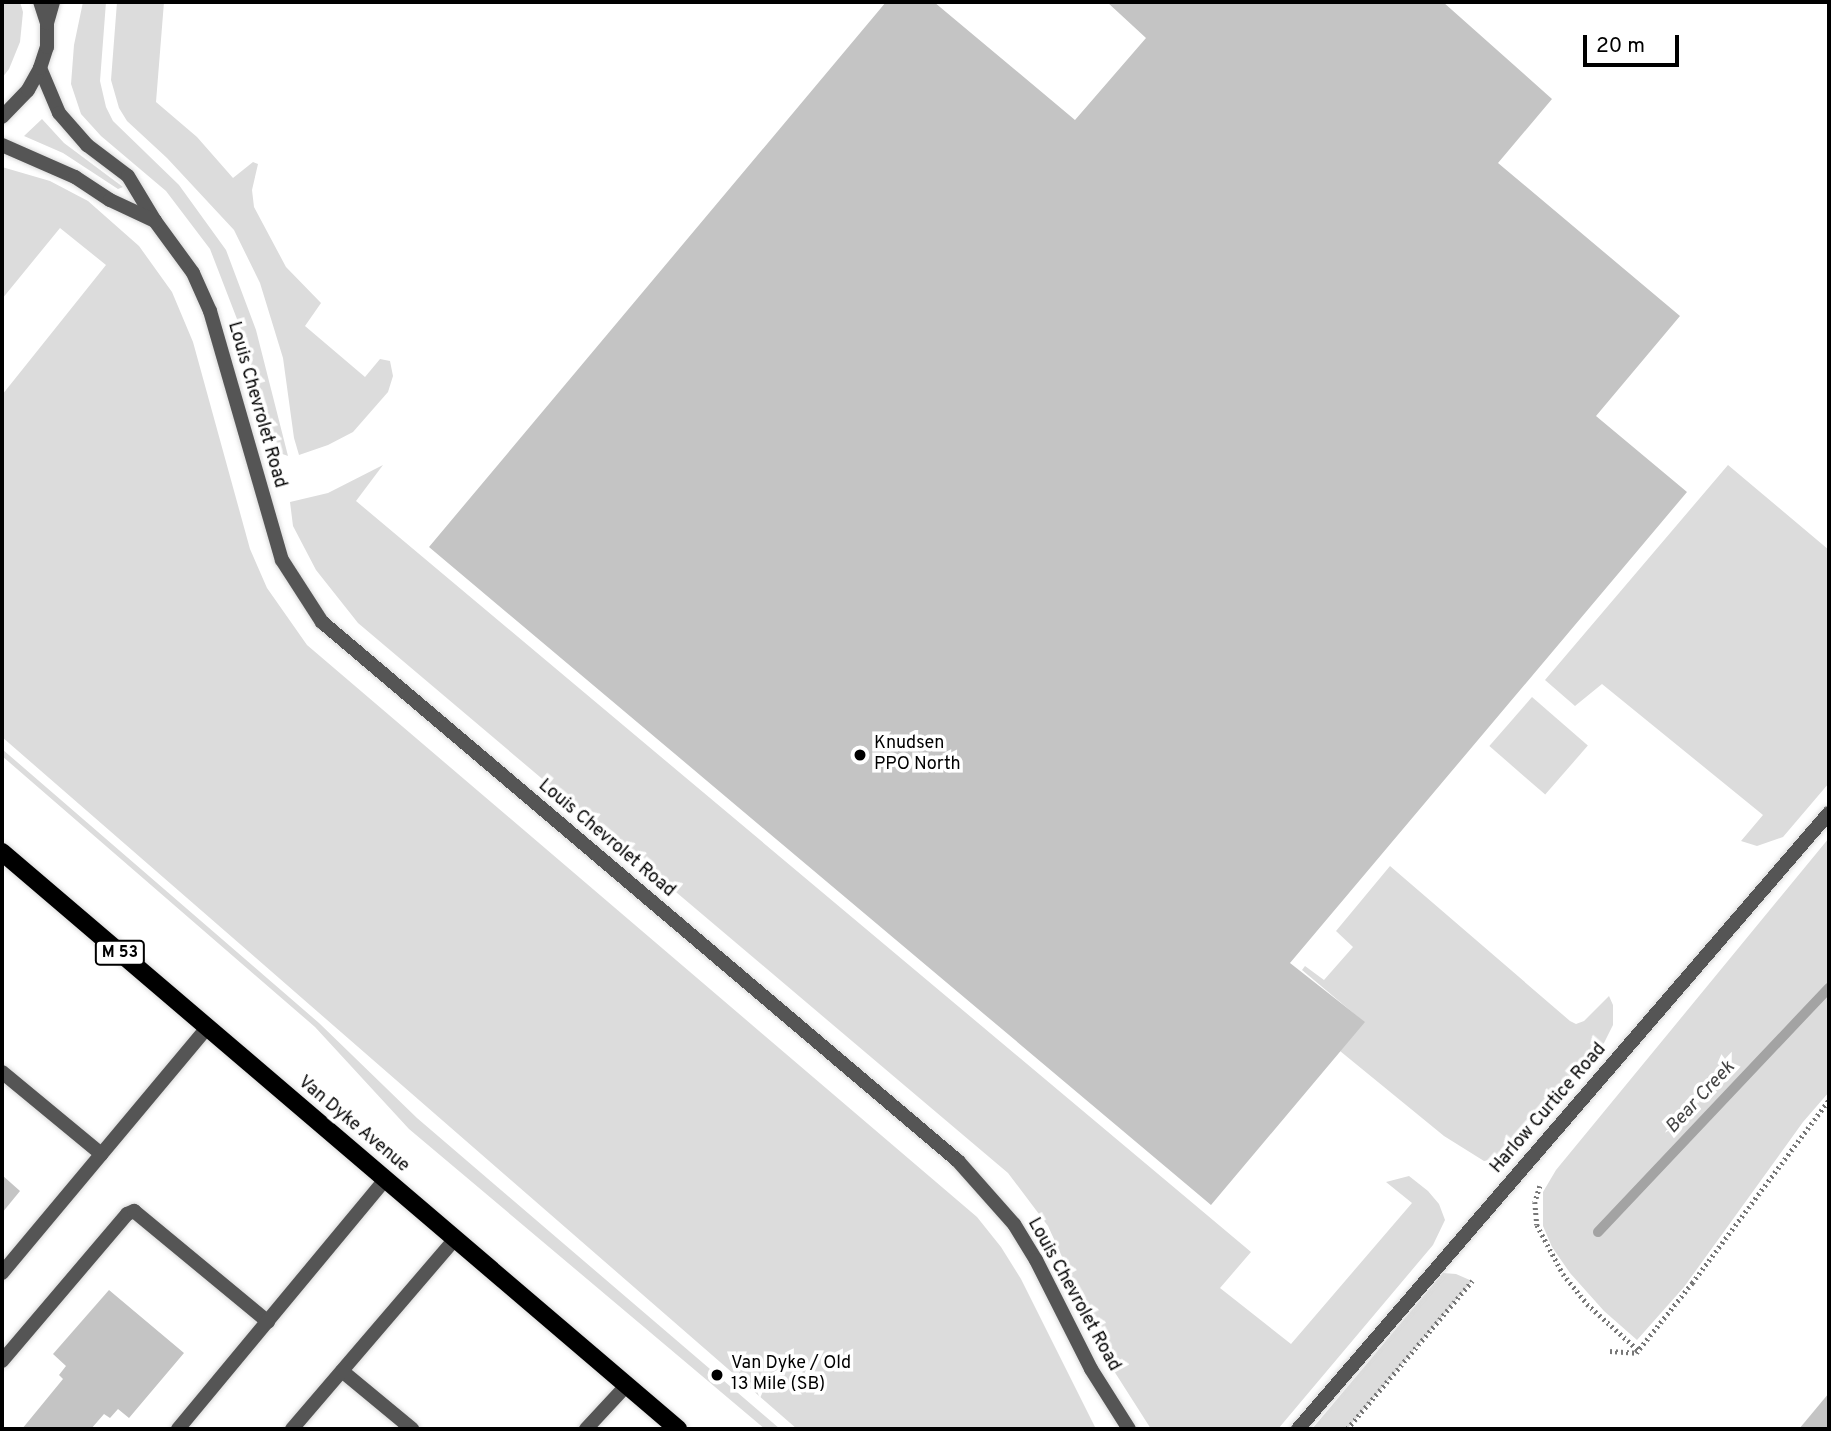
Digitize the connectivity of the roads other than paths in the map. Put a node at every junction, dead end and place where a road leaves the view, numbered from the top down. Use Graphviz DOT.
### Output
graph roads {
  1 [pos="40,2"];
  2 [pos="53,2"];
  3 [pos="47,23"];
  4 [pos="40,68"];
  5 [pos="2,117"];
  6 [pos="2,145"];
  7 [pos="155,221"];
  8 [pos="1829,813"];
  9 [pos="2,852"];
  10 [pos="207,1028"];
  11 [pos="2,1072"];
  12 [pos="101,1154"];
  13 [pos="385,1180"];
  14 [pos="455,1240"];
  15 [pos="2,1273"];
  16 [pos="268,1322"];
  17 [pos="2,1361"];
  18 [pos="342,1371"];
  19 [pos="626,1386"];
  20 [pos="178,1429"];
  21 [pos="292,1429"];
  22 [pos="412,1429"];
  23 [pos="586,1429"];
  24 [pos="678,1429"];
  25 [pos="1129,1429"];
  26 [pos="1298,1429"];
  1 -- 3 [label="lane"];
  2 -- 3 [label="lane"];
  3 -- 4 [label="lane"];
  4 -- 5 [label="lane"];
  4 -- 7 [label="lane, Louis Chevrolet Road"];
  6 -- 7 [label="lane, Louis Chevrolet Road"];
  7 -- 25 [label="lane, Louis Chevrolet Road"];
  8 -- 26 [label="lane, Harlow Curtice Road"];
  9 -- 10 [label="main road, Van Dyke Avenue / M 53"];
  10 -- 12 [label="lane"];
  10 -- 13 [label="main road, Van Dyke Avenue / M 53"];
  11 -- 12 [label="lane"];
  12 -- 15 [label="lane"];
  13 -- 14 [label="main road, Van Dyke Avenue / M 53"];
  13 -- 16 [label="lane"];
  14 -- 18 [label="lane"];
  14 -- 19 [label="main road, Van Dyke Avenue / M 53"];
  16 -- 17 [label="lane"];
  16 -- 20 [label="lane"];
  18 -- 21 [label="lane"];
  18 -- 22 [label="lane"];
  19 -- 23 [label="lane"];
  19 -- 24 [label="main road, Van Dyke Avenue / M 53"];
}
